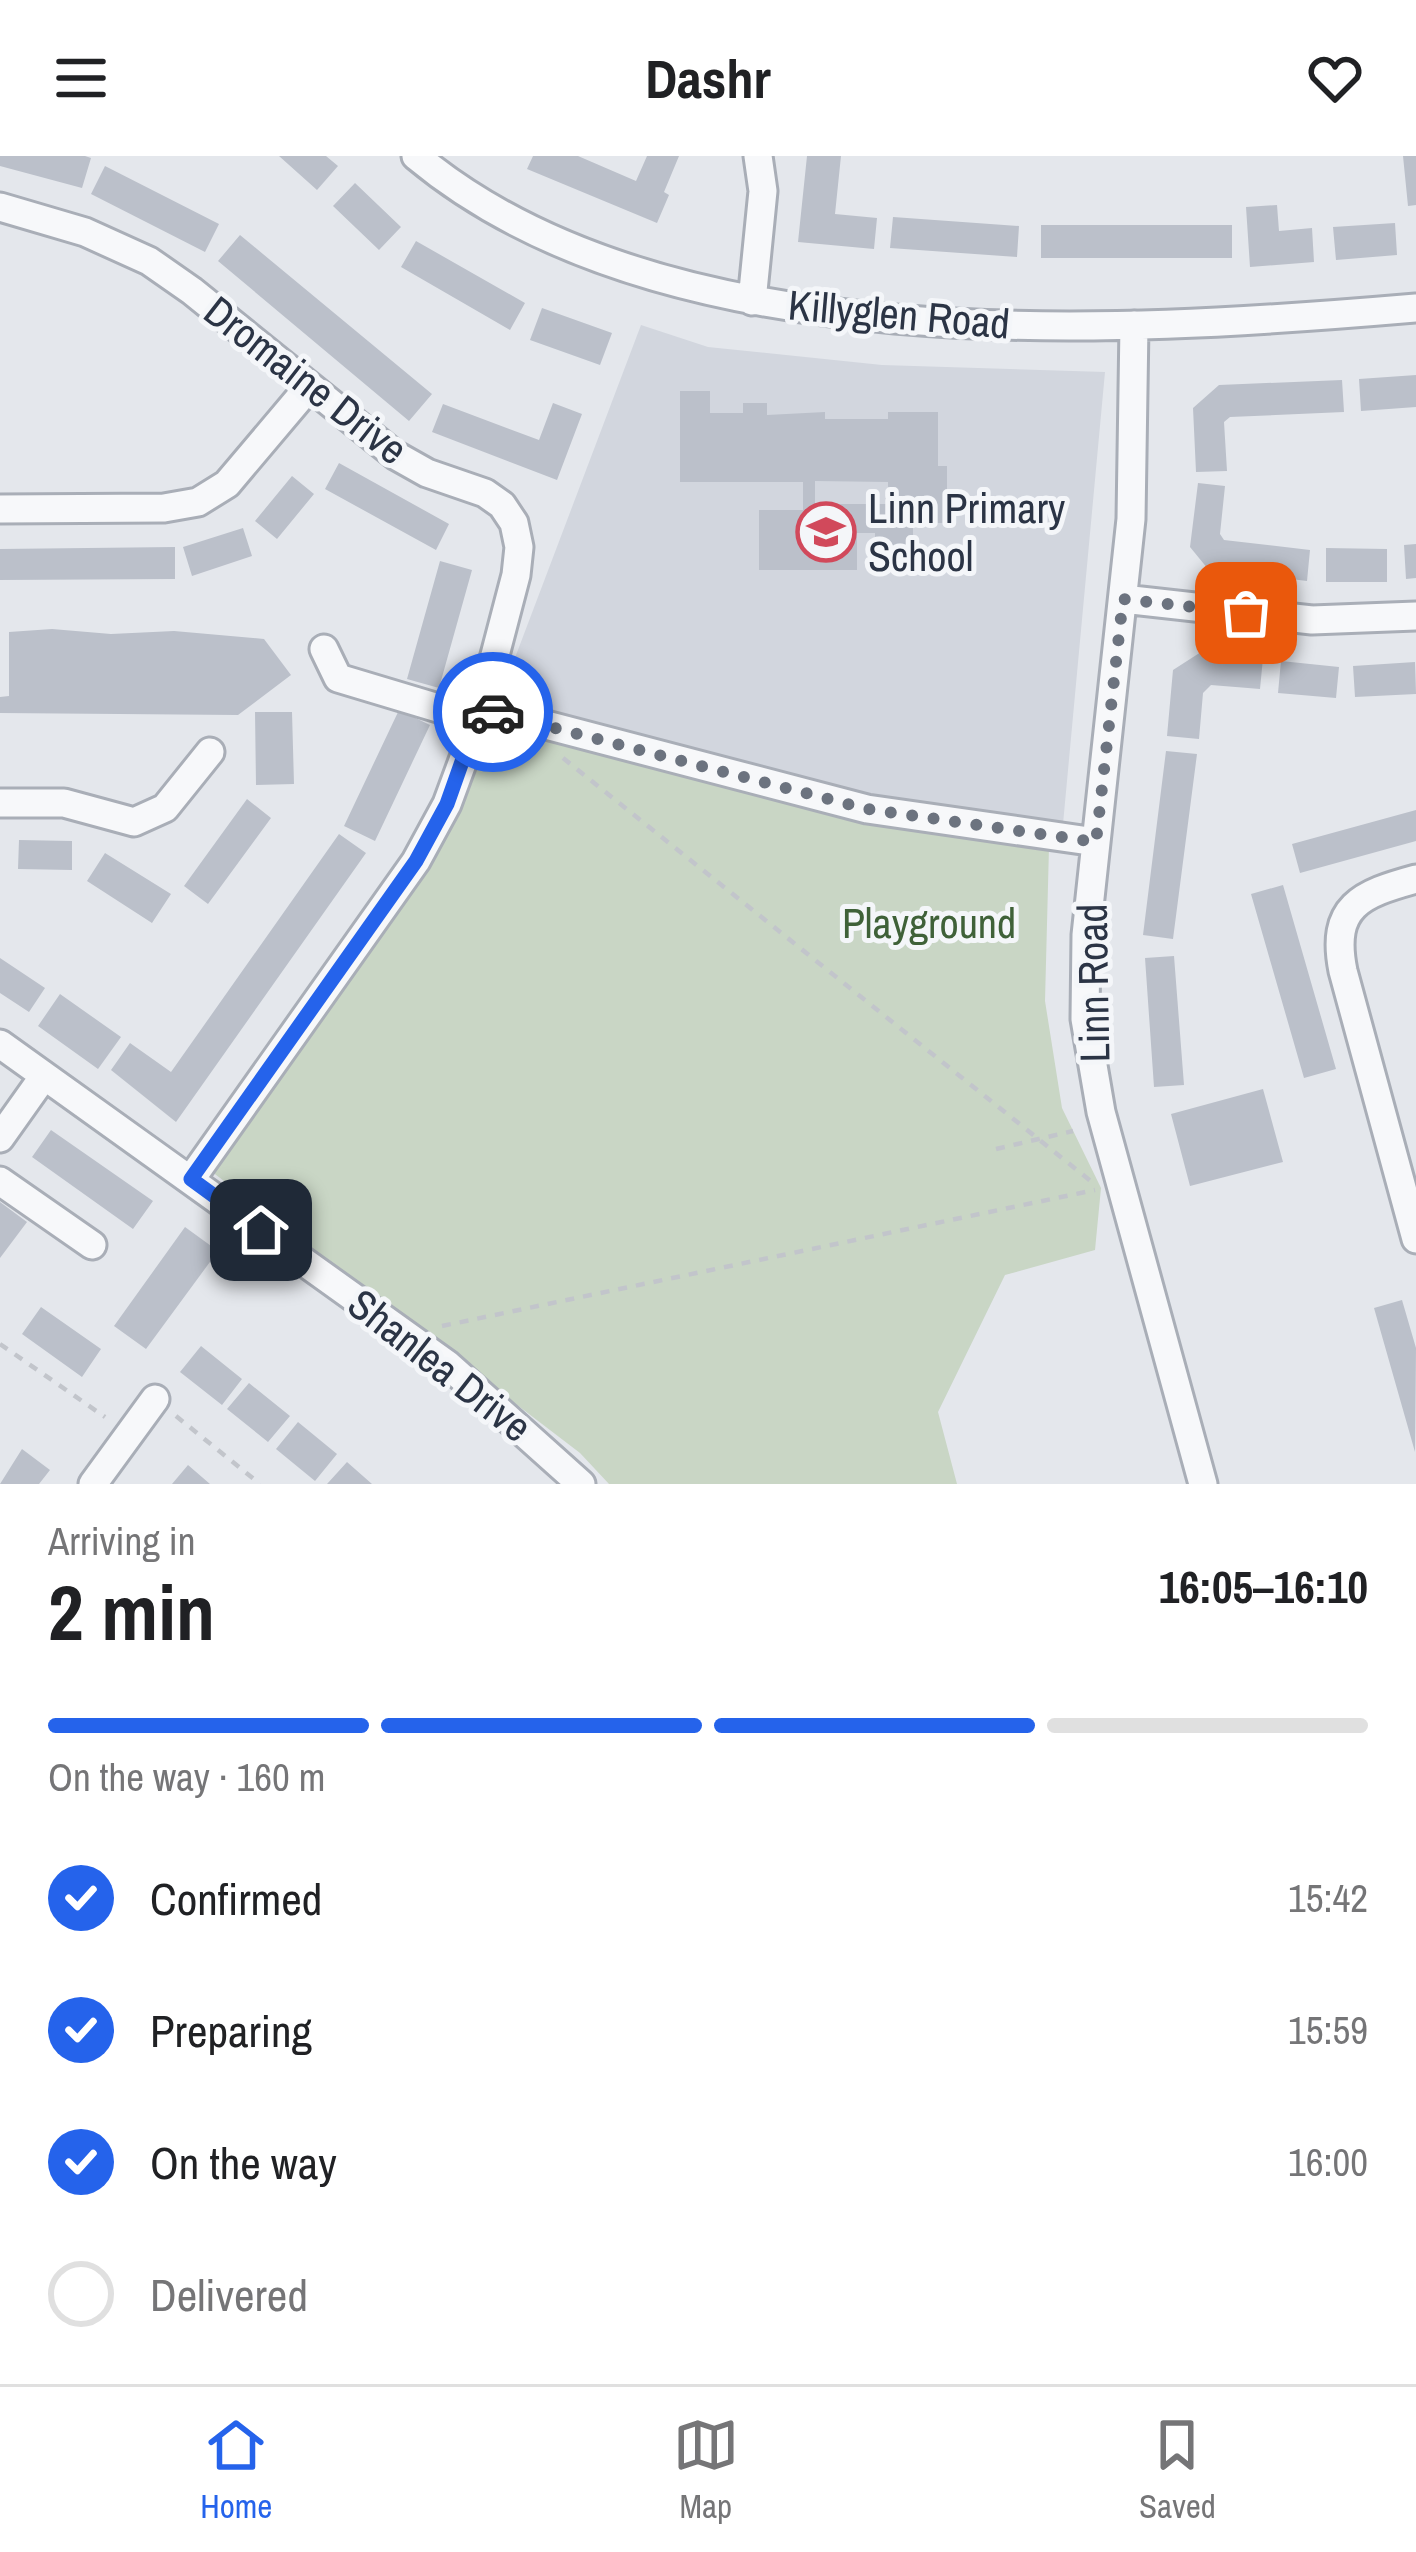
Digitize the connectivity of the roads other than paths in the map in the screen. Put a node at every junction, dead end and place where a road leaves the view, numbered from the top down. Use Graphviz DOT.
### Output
graph roads {
  1 [pos="416,156"];
  2 [pos="758,156"];
  3 [pos="0,207"];
  4 [pos="752,301"];
  5 [pos="1416,308"];
  6 [pos="1134,325"];
  7 [pos="308,388"];
  8 [pos="0,509"];
  9 [pos="1123,599"];
  10 [pos="1416,616"];
  11 [pos="324,649"];
  12 [pos="480,714"];
  13 [pos="210,752"];
  14 [pos="0,803"];
  15 [pos="1096,842"];
  16 [pos="1416,879"];
  17 [pos="0,1044"];
  18 [pos="44,1076"];
  19 [pos="0,1138"];
  20 [pos="191,1179"];
  21 [pos="0,1180"];
  22 [pos="1408,1180"];
  23 [pos="1416,1238"];
  24 [pos="92,1245"];
  25 [pos="155,1399"];
  26 [pos="93,1484"];
  27 [pos="581,1484"];
  28 [pos="1203,1484"];
  1 -- 4 [label="street, Killyglen Road"];
  2 -- 4 [label="street"];
  3 -- 7 [label="street, Dromaine Drive"];
  4 -- 6 [label="street, Killyglen Road"];
  5 -- 6 [label="street, Killyglen Road"];
  6 -- 9 [label="street, Linn Road"];
  7 -- 8 [label="street"];
  7 -- 12 [label="street, Dromaine Drive"];
  9 -- 10 [label="street"];
  9 -- 15 [label="street, Linn Road"];
  11 -- 12 [label="street"];
  12 -- 15 [label="street"];
  12 -- 20 [label="street, Dromaine Drive"];
  13 -- 14 [label="street"];
  15 -- 28 [label="street, Linn Road"];
  16 -- 22 [label="street"];
  17 -- 18 [label="street, Shanlea Drive"];
  18 -- 19 [label="street"];
  18 -- 20 [label="street, Shanlea Drive"];
  20 -- 27 [label="street, Shanlea Drive"];
  21 -- 24 [label="street"];
  22 -- 23 [label="street"];
  25 -- 26 [label="street"];
}
